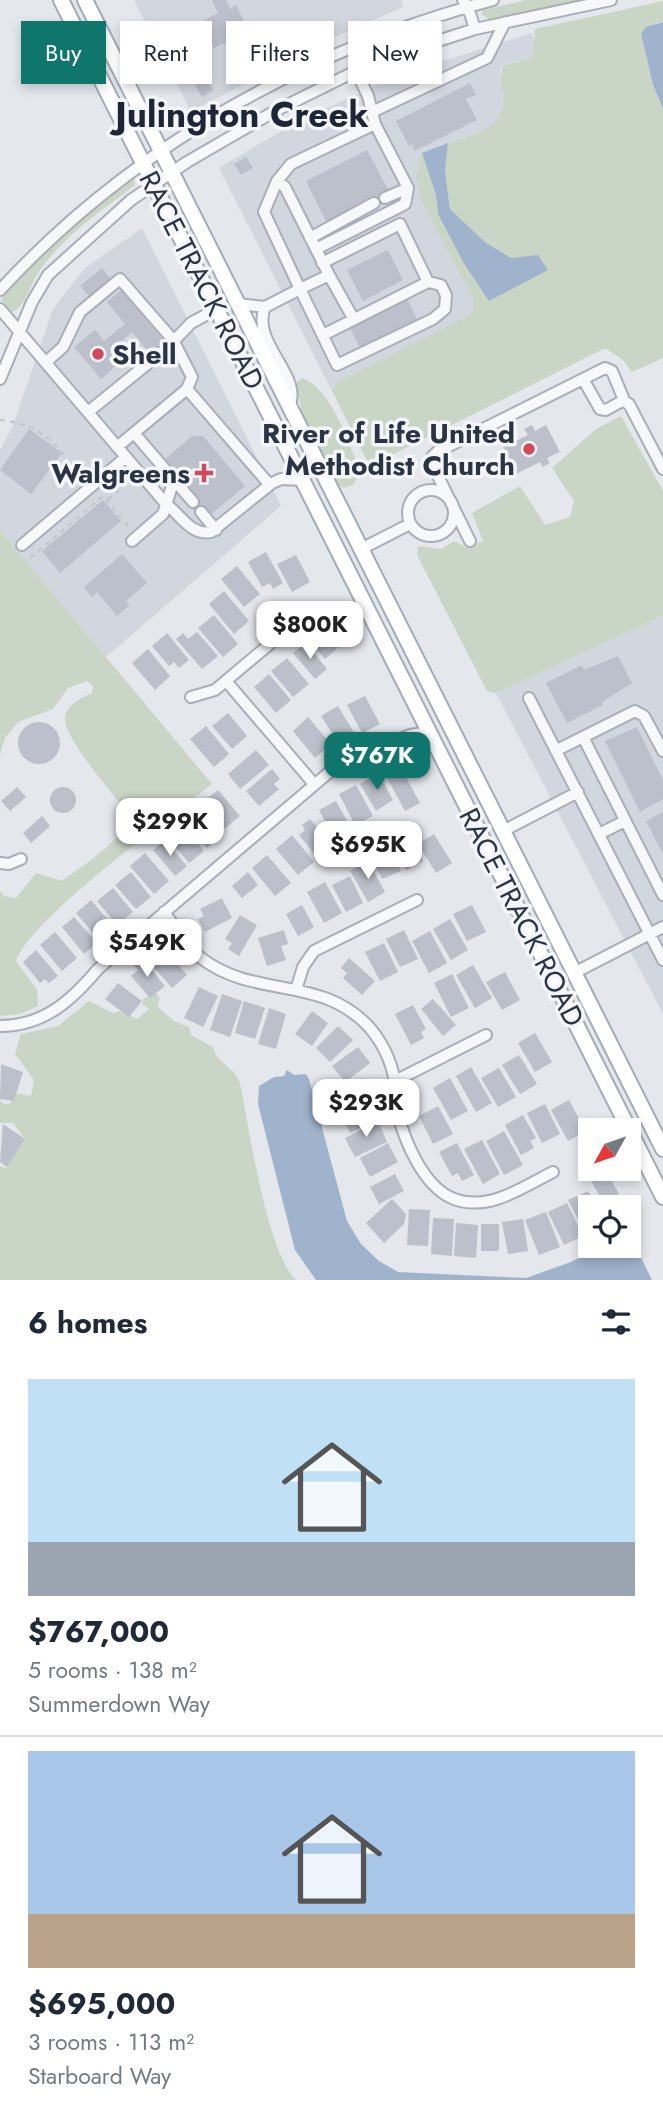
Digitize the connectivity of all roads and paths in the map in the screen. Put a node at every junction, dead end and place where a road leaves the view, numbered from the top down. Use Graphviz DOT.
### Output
graph roads {
  1 [pos="61,0"];
  2 [pos="85,0"];
  3 [pos="493,0"];
  4 [pos="611,0"];
  5 [pos="468,2"];
  6 [pos="505,22"];
  7 [pos="475,29"];
  8 [pos="442,41"];
  9 [pos="348,75"];
  10 [pos="361,84"];
  11 [pos="372,112"];
  12 [pos="375,124"];
  13 [pos="160,150"];
  14 [pos="144,164"];
  15 [pos="171,172"];
  16 [pos="278,181"];
  17 [pos="154,184"];
  18 [pos="408,188"];
  19 [pos="385,198"];
  20 [pos="374,203"];
  21 [pos="393,210"];
  22 [pos="400,224"];
  23 [pos="310,238"];
  24 [pos="316,249"];
  25 [pos="323,263"];
  26 [pos="329,275"];
  27 [pos="428,282"];
  28 [pos="300,289"];
  29 [pos="0,290"];
  30 [pos="238,304"];
  31 [pos="265,307"];
  32 [pos="0,309"];
  33 [pos="217,309"];
  34 [pos="354,318"];
  35 [pos="20,331"];
  36 [pos="323,335"];
  37 [pos="173,340"];
  38 [pos="46,362"];
  39 [pos="0,379"];
  40 [pos="583,379"];
  41 [pos="187,389"];
  42 [pos="623,401"];
  43 [pos="289,406"];
  44 [pos="88,412"];
  45 [pos="0,420"];
  46 [pos="134,433"];
  47 [pos="47,435"];
  48 [pos="44,440"];
  49 [pos="117,447"];
  50 [pos="125,457"];
  51 [pos="291,457"];
  52 [pos="66,458"];
  53 [pos="663,470"];
  54 [pos="281,479"];
  55 [pos="174,480"];
  56 [pos="303,480"];
  57 [pos="269,484"];
  58 [pos="119,489"];
  59 [pos="107,500"];
  60 [pos="189,500"];
  61 [pos="452,503"];
  62 [pos="166,505"];
  63 [pos="202,515"];
  64 [pos="410,524"];
  65 [pos="128,526"];
  66 [pos="216,530"];
  67 [pos="132,541"];
  68 [pos="470,541"];
  69 [pos="22,545"];
  70 [pos="361,550"];
  71 [pos="30,558"];
  72 [pos="342,559"];
  73 [pos="279,620"];
  74 [pos="226,681"];
  75 [pos="191,697"];
  76 [pos="529,698"];
  77 [pos="430,732"];
  78 [pos="583,737"];
  79 [pos="556,750"];
  80 [pos="663,751"];
  81 [pos="314,784"];
  82 [pos="578,792"];
  83 [pos="625,821"];
  84 [pos="503,831"];
  85 [pos="599,834"];
  86 [pos="21,859"];
  87 [pos="0,863"];
  88 [pos="663,895"];
  89 [pos="417,900"];
  90 [pos="164,912"];
  91 [pos="663,927"];
  92 [pos="650,933"];
  93 [pos="663,960"];
  94 [pos="574,973"];
  95 [pos="555,983"];
  96 [pos="296,990"];
  97 [pos="0,1026"];
  98 [pos="486,1035"];
  99 [pos="395,1081"];
  100 [pos="663,1149"];
  101 [pos="553,1172"];
  102 [pos="663,1197"];
  1 -- 14 [label="main road, RACE TRACK ROAD"];
  2 -- 13 [label="main road, RACE TRACK ROAD"];
  3 -- 5 [label="street"];
  4 -- 6 [label="street"];
  5 -- 7 [label="street"];
  5 -- 13 [label="street"];
  6 -- 7 [label="street"];
  6 -- 11 [label="street"];
  7 -- 8 [label="street"];
  9 -- 15 [label="street"];
  10 -- 11 [label="street"];
  11 -- 12 [label="street"];
  12 -- 16 [label="street"];
  12 -- 18 [label="street"];
  13 -- 14 [label="street"];
  13 -- 15 [label="main road, RACE TRACK ROAD"];
  14 -- 17 [label="main road, RACE TRACK ROAD"];
  14 -- 29 [label="street"];
  15 -- 17 [label="street"];
  15 -- 30 [label="main road, RACE TRACK ROAD"];
  16 -- 23 [label="street"];
  16 -- 28 [label="street"];
  17 -- 33 [label="main road, RACE TRACK ROAD"];
  17 -- 35 [label="street"];
  18 -- 19 [label="street"];
  18 -- 21 [label="street"];
  20 -- 23 [label="street"];
  21 -- 22 [label="street"];
  21 -- 24 [label="street"];
  22 -- 25 [label="street"];
  22 -- 27 [label="street"];
  23 -- 24 [label="street"];
  24 -- 25 [label="street"];
  25 -- 26 [label="street"];
  26 -- 28 [label="street"];
  26 -- 34 [label="street"];
  27 -- 34 [label="street"];
  27 -- 36 [label="street"];
  28 -- 31 [label="street"];
  28 -- 36 [label="street"];
  30 -- 31 [label="street"];
  30 -- 43 [label="main road, RACE TRACK ROAD"];
  31 -- 43 [label="street"];
  32 -- 35 [label="street"];
  33 -- 37 [label="street"];
  33 -- 51 [label="main road, RACE TRACK ROAD"];
  34 -- 36 [label="street"];
  35 -- 38 [label="street"];
  35 -- 39 [label="street"];
  37 -- 38 [label="street"];
  37 -- 41 [label="street"];
  37 -- 44 [label="street"];
  38 -- 44 [label="street"];
  40 -- 42 [label="street"];
  40 -- 42 [label="street"];
  40 -- 61 [label="street"];
  41 -- 46 [label="street"];
  41 -- 57 [label="street"];
  42 -- 53 [label="street"];
  43 -- 70 [label="main road, RACE TRACK ROAD"];
  44 -- 49 [label="street"];
  45 -- 47 [label="path"];
  46 -- 49 [label="street"];
  46 -- 55 [label="street"];
  47 -- 48 [label="path"];
  47 -- 52 [label="path"];
  49 -- 50 [label="street"];
  50 -- 62 [label="street"];
  50 -- 69 [label="street"];
  51 -- 54 [label="street"];
  51 -- 56 [label="main road, RACE TRACK ROAD"];
  54 -- 56 [label="street"];
  54 -- 57 [label="street"];
  55 -- 60 [label="street"];
  55 -- 62 [label="street"];
  56 -- 72 [label="main road, RACE TRACK ROAD"];
  57 -- 66 [label="street"];
  58 -- 59 [label="path"];
  59 -- 65 [label="path"];
  59 -- 71 [label="path"];
  61 -- 64 [label="street"];
  61 -- 64 [label="street"];
  61 -- 68 [label="street"];
  62 -- 66 [label="street"];
  62 -- 67 [label="street"];
  63 -- 66 [label="street"];
  64 -- 70 [label="street"];
  70 -- 72 [label="main road"];
  70 -- 84 [label="main road, RACE TRACK ROAD"];
  72 -- 77 [label="main road, RACE TRACK ROAD"];
  73 -- 74 [label="street"];
  74 -- 75 [label="street"];
  74 -- 81 [label="street"];
  76 -- 79 [label="street"];
  77 -- 81 [label="street"];
  77 -- 95 [label="main road, RACE TRACK ROAD"];
  78 -- 79 [label="street"];
  78 -- 80 [label="street"];
  78 -- 83 [label="street"];
  79 -- 82 [label="street"];
  81 -- 90 [label="street"];
  82 -- 84 [label="street"];
  82 -- 85 [label="street"];
  83 -- 85 [label="street"];
  83 -- 88 [label="street"];
  84 -- 94 [label="main road, RACE TRACK ROAD"];
  85 -- 92 [label="street"];
  86 -- 87 [label="street"];
  89 -- 96 [label="street"];
  90 -- 96 [label="street"];
  90 -- 97 [label="street"];
  91 -- 92 [label="street"];
  92 -- 93 [label="street"];
  92 -- 94 [label="street"];
  94 -- 95 [label="main road"];
  94 -- 100 [label="main road, RACE TRACK ROAD"];
  95 -- 102 [label="main road, RACE TRACK ROAD"];
  96 -- 99 [label="street"];
  98 -- 99 [label="street"];
  99 -- 101 [label="street"];
}
